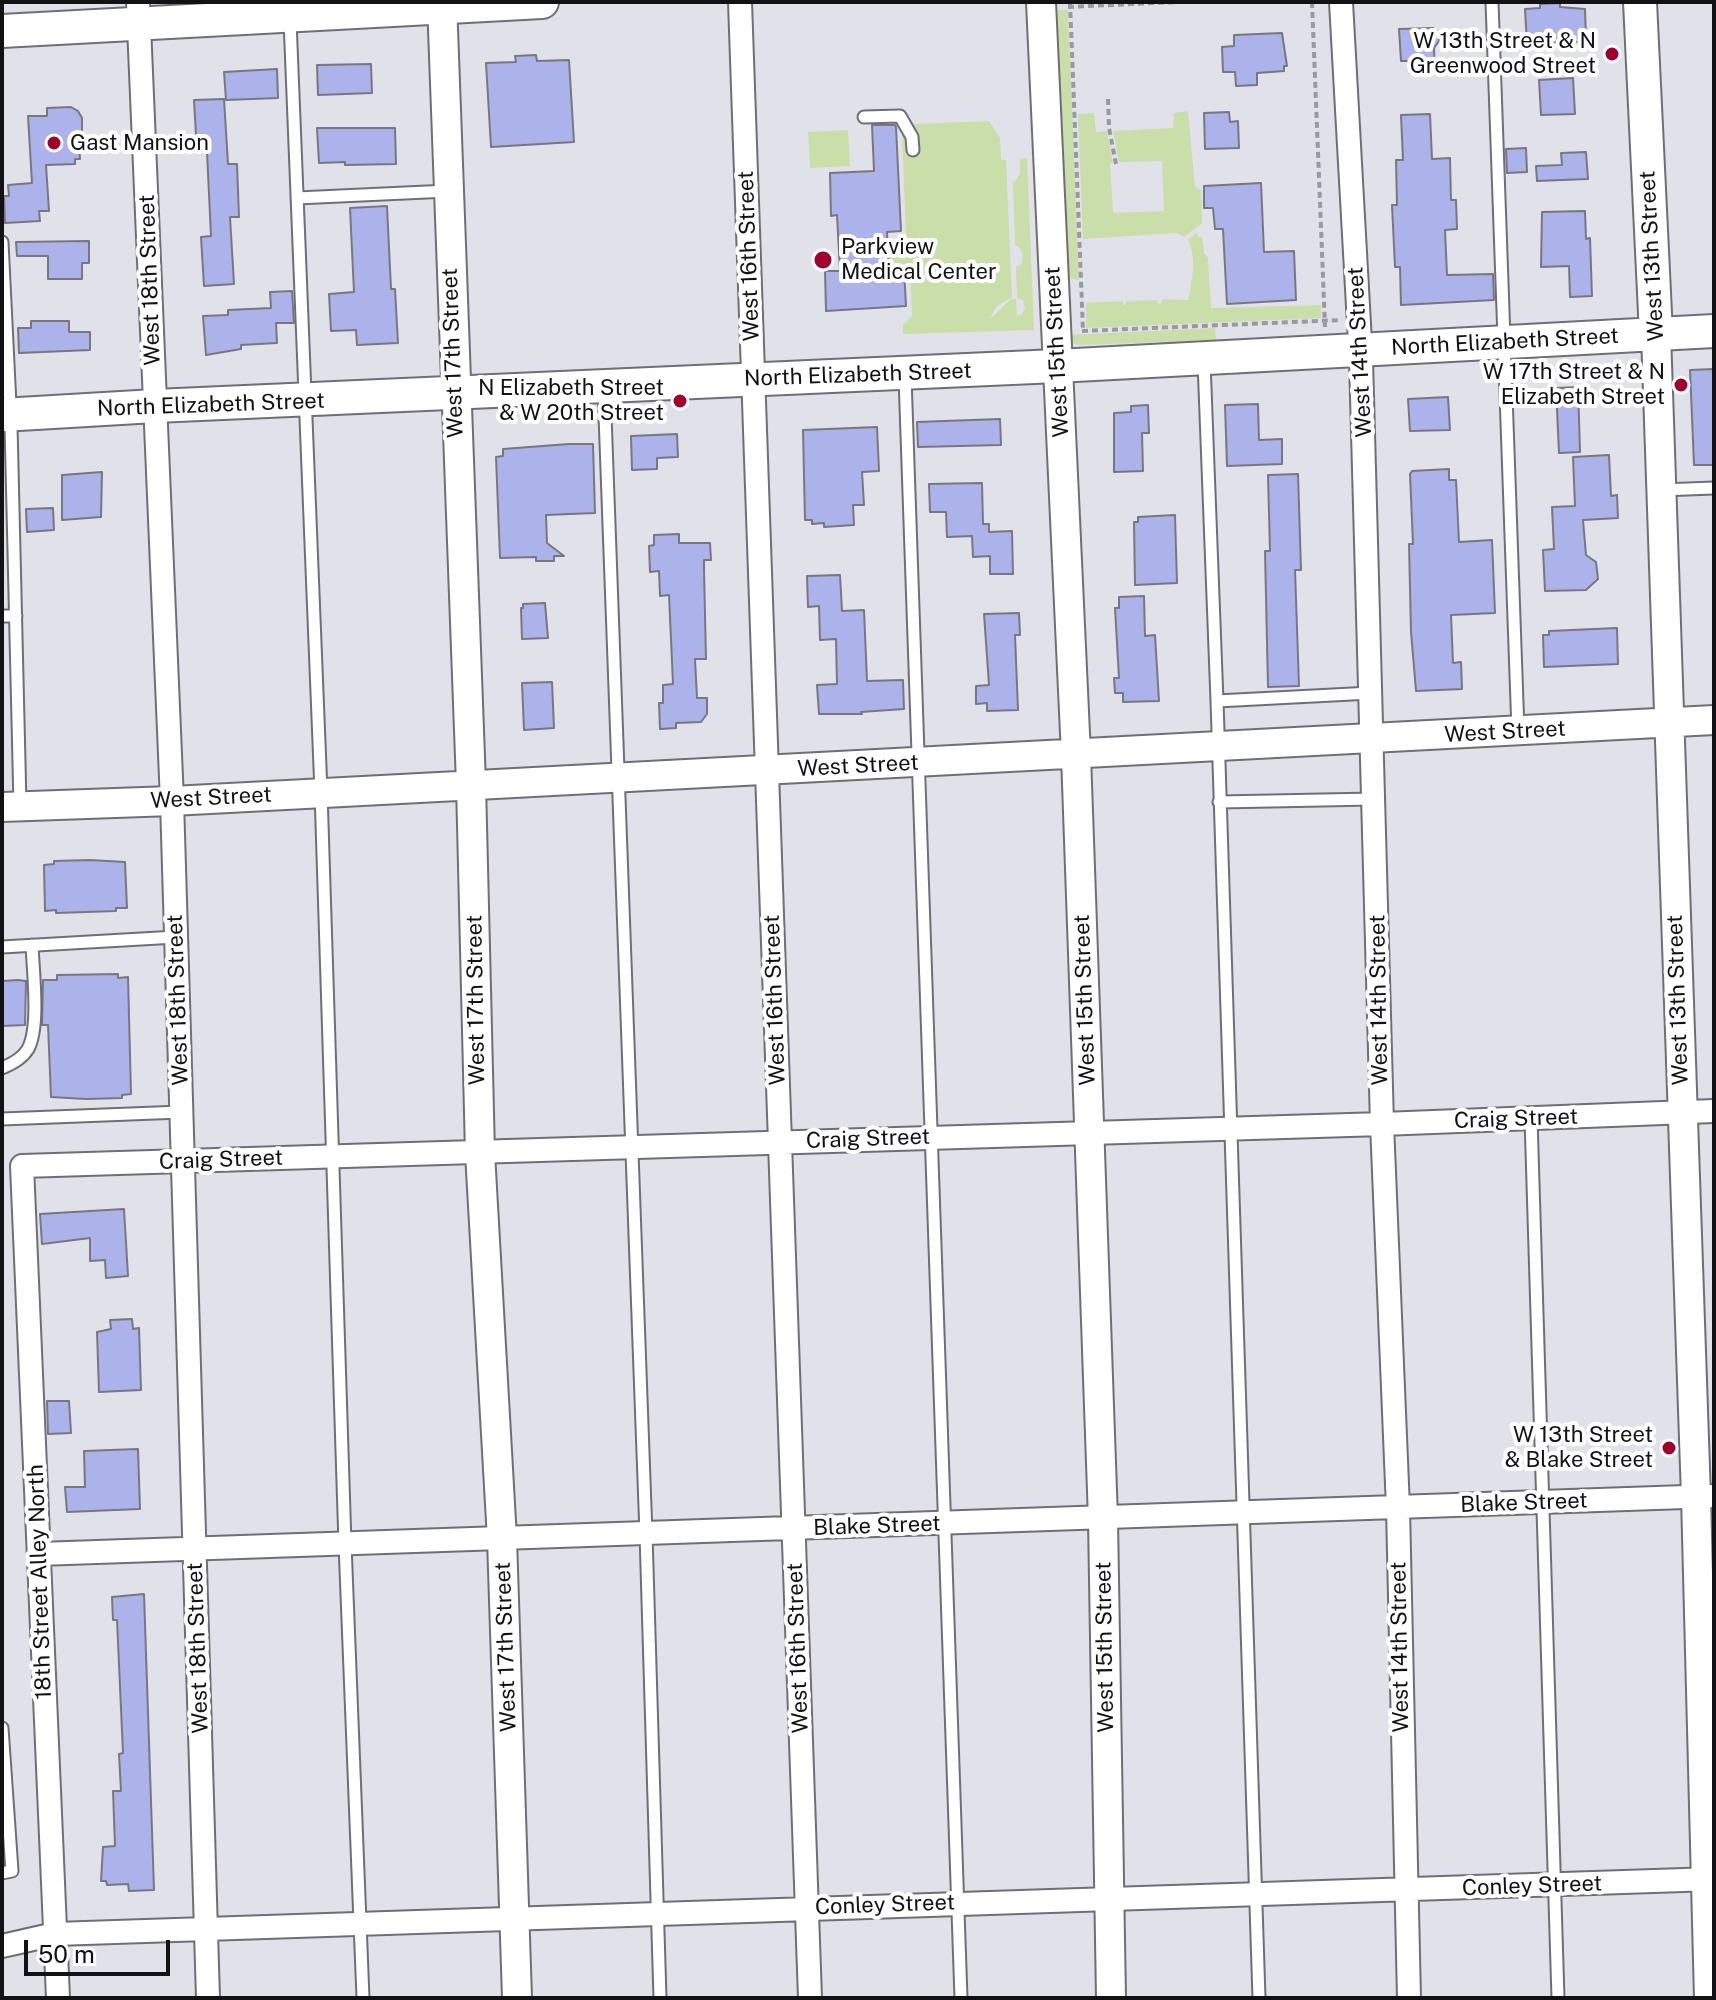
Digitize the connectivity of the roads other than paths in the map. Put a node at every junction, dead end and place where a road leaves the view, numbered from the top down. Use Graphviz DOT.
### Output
graph roads {
  1 [pos="542,2"];
  2 [pos="740,2"];
  3 [pos="1341,2"];
  4 [pos="1492,2"];
  5 [pos="1640,2"];
  6 [pos="442,5"];
  7 [pos="1041,5"];
  8 [pos="289,9"];
  9 [pos="139,13"];
  10 [pos="2,31"];
  11 [pos="864,117"];
  12 [pos="913,150"];
  13 [pos="448,191"];
  14 [pos="297,198"];
  15 [pos="2,242"];
  16 [pos="1714,331"];
  17 [pos="1656,334"];
  18 [pos="1360,335"];
  19 [pos="1504,342"];
  20 [pos="1204,359"];
  21 [pos="1057,366"];
  22 [pos="904,373"];
  23 [pos="754,379"];
  24 [pos="604,387"];
  25 [pos="454,395"];
  26 [pos="305,401"];
  27 [pos="155,406"];
  28 [pos="6,415"];
  29 [pos="1714,488"];
  30 [pos="1660,490"];
  31 [pos="2,616"];
  32 [pos="16,616"];
  33 [pos="1371,693"];
  34 [pos="1217,701"];
  35 [pos="1714,720"];
  36 [pos="1669,723"];
  37 [pos="1518,731"];
  38 [pos="1373,738"];
  39 [pos="1217,747"];
  40 [pos="1076,755"];
  41 [pos="917,763"];
  42 [pos="767,770"];
  43 [pos="618,777"];
  44 [pos="471,784"];
  45 [pos="321,792"];
  46 [pos="1374,799"];
  47 [pos="172,801"];
  48 [pos="1219,802"];
  49 [pos="11,806"];
  50 [pos="176,937"];
  51 [pos="32,945"];
  52 [pos="2,947"];
  53 [pos="2,1068"];
  54 [pos="1714,1111"];
  55 [pos="181,1112"];
  56 [pos="1682,1112"];
  57 [pos="1531,1118"];
  58 [pos="2,1119"];
  59 [pos="1382,1124"];
  60 [pos="1231,1128"];
  61 [pos="1089,1132"];
  62 [pos="931,1137"];
  63 [pos="780,1142"];
  64 [pos="632,1147"];
  65 [pos="480,1153"];
  66 [pos="333,1157"];
  67 [pos="183,1161"];
  68 [pos="22,1166"];
  69 [pos="1705,1497"];
  70 [pos="1542,1503"];
  71 [pos="1398,1508"];
  72 [pos="1242,1514"];
  73 [pos="1103,1519"];
  74 [pos="943,1524"];
  75 [pos="794,1529"];
  76 [pos="646,1534"];
  77 [pos="502,1539"];
  78 [pos="345,1544"];
  79 [pos="195,1549"];
  80 [pos="39,1554"];
  81 [pos="2,1728"];
  82 [pos="2,1873"];
  83 [pos="1709,1879"];
  84 [pos="1554,1886"];
  85 [pos="1405,1890"];
  86 [pos="1255,1895"];
  87 [pos="1109,1900"];
  88 [pos="958,1902"];
  89 [pos="806,1907"];
  90 [pos="657,1912"];
  91 [pos="516,1917"];
  92 [pos="361,1923"];
  93 [pos="206,1929"];
  94 [pos="55,1934"];
  95 [pos="2,1946"];
  96 [pos="58,1998"];
  97 [pos="208,1998"];
  98 [pos="363,1998"];
  99 [pos="517,1998"];
  100 [pos="660,1998"];
  101 [pos="810,1998"];
  102 [pos="961,1998"];
  103 [pos="1111,1998"];
  104 [pos="1259,1998"];
  105 [pos="1409,1998"];
  106 [pos="1558,1998"];
  107 [pos="1709,1998"];
  1 -- 6 [label="main road"];
  2 -- 23 [label="street, West 16th Street"];
  3 -- 18 [label="street, West 14th Street"];
  4 -- 19 [label="lane"];
  5 -- 17 [label="main road, West 13th Street"];
  6 -- 8 [label="main road"];
  6 -- 13 [label="street, West 17th Street"];
  7 -- 21 [label="street, West 15th Street"];
  8 -- 9 [label="main road"];
  8 -- 14 [label="lane"];
  9 -- 10 [label="main road"];
  9 -- 27 [label="street, West 18th Street"];
  11 -- 12 [label="lane"];
  13 -- 14 [label="lane"];
  13 -- 25 [label="street, West 17th Street"];
  14 -- 26 [label="lane"];
  15 -- 28 [label="lane"];
  16 -- 17 [label="main road, North Elizabeth Street"];
  17 -- 19 [label="main road, North Elizabeth Street"];
  17 -- 30 [label="street, West 13th Street"];
  18 -- 19 [label="main road, North Elizabeth Street"];
  18 -- 20 [label="main road, North Elizabeth Street"];
  18 -- 33 [label="street, West 14th Street"];
  19 -- 37 [label="lane"];
  20 -- 21 [label="main road, North Elizabeth Street"];
  20 -- 34 [label="lane"];
  21 -- 22 [label="main road, North Elizabeth Street"];
  21 -- 40 [label="street, West 15th Street"];
  22 -- 23 [label="main road, North Elizabeth Street"];
  22 -- 41 [label="lane"];
  23 -- 24 [label="main road, North Elizabeth Street"];
  23 -- 42 [label="street, West 16th Street"];
  24 -- 25 [label="main road, North Elizabeth Street"];
  24 -- 43 [label="lane"];
  25 -- 26 [label="main road, North Elizabeth Street"];
  25 -- 44 [label="street, West 17th Street"];
  26 -- 27 [label="main road, North Elizabeth Street"];
  26 -- 45 [label="lane"];
  27 -- 28 [label="main road, North Elizabeth Street"];
  27 -- 47 [label="street, West 18th Street"];
  28 -- 32 [label="lane"];
  29 -- 30 [label="lane"];
  30 -- 36 [label="street, West 13th Street"];
  31 -- 32 [label="lane"];
  32 -- 49 [label="lane"];
  33 -- 34 [label="lane"];
  33 -- 38 [label="street, West 14th Street"];
  34 -- 39 [label="lane"];
  35 -- 36 [label="street, West Street"];
  36 -- 37 [label="street, West Street"];
  36 -- 56 [label="street, West 13th Street"];
  37 -- 38 [label="street, West Street"];
  38 -- 39 [label="street, West Street"];
  38 -- 46 [label="street, West 14th Street"];
  39 -- 40 [label="street, West Street"];
  39 -- 48 [label="lane"];
  40 -- 41 [label="street, West Street"];
  40 -- 61 [label="street, West 15th Street"];
  41 -- 42 [label="street, West Street"];
  41 -- 62 [label="lane"];
  42 -- 43 [label="street, West Street"];
  42 -- 63 [label="street, West 16th Street"];
  43 -- 44 [label="street, West Street"];
  43 -- 64 [label="lane"];
  44 -- 45 [label="street, West Street"];
  44 -- 65 [label="street, West 17th Street"];
  45 -- 47 [label="street, West Street"];
  45 -- 66 [label="lane"];
  46 -- 48 [label="lane"];
  46 -- 59 [label="street, West 14th Street"];
  47 -- 49 [label="street, West Street"];
  47 -- 50 [label="street, West 18th Street"];
  48 -- 60 [label="lane"];
  50 -- 51 [label="lane"];
  50 -- 55 [label="street, West 18th Street"];
  51 -- 52 [label="lane"];
  51 -- 53 [label="lane"];
  54 -- 56 [label="street, Craig Street"];
  55 -- 58 [label="lane"];
  55 -- 67 [label="street, West 18th Street"];
  56 -- 57 [label="street, Craig Street"];
  56 -- 69 [label="street, West 13th Street"];
  57 -- 59 [label="street, Craig Street"];
  57 -- 70 [label="lane"];
  59 -- 60 [label="street, Craig Street"];
  59 -- 71 [label="street, West 14th Street"];
  60 -- 61 [label="street, Craig Street"];
  60 -- 72 [label="lane"];
  61 -- 62 [label="street, Craig Street"];
  61 -- 73 [label="street, West 15th Street"];
  62 -- 63 [label="street, Craig Street"];
  62 -- 74 [label="lane"];
  63 -- 64 [label="street, Craig Street"];
  63 -- 75 [label="street, West 16th Street"];
  64 -- 65 [label="street, Craig Street"];
  64 -- 76 [label="lane"];
  65 -- 66 [label="street, Craig Street"];
  65 -- 77 [label="street, West 17th Street"];
  66 -- 67 [label="street, Craig Street"];
  66 -- 78 [label="lane"];
  67 -- 68 [label="street, Craig Street"];
  67 -- 79 [label="street, West 18th Street"];
  68 -- 80 [label="street, 18th Street Alley North"];
  69 -- 70 [label="street, Blake Street"];
  69 -- 83 [label="street, West 13th Street"];
  70 -- 71 [label="street, Blake Street"];
  70 -- 84 [label="lane"];
  71 -- 72 [label="street, Blake Street"];
  71 -- 85 [label="street, West 14th Street"];
  72 -- 73 [label="street, Blake Street"];
  72 -- 86 [label="lane"];
  73 -- 74 [label="street, Blake Street"];
  73 -- 87 [label="street, West 15th Street"];
  74 -- 75 [label="street, Blake Street"];
  74 -- 88 [label="lane"];
  75 -- 76 [label="street, Blake Street"];
  75 -- 89 [label="street, West 16th Street"];
  76 -- 77 [label="street, Blake Street"];
  76 -- 90 [label="lane"];
  77 -- 78 [label="street, Blake Street"];
  77 -- 91 [label="street, West 17th Street"];
  78 -- 79 [label="street, Blake Street"];
  78 -- 92 [label="lane"];
  79 -- 80 [label="street, Blake Street"];
  79 -- 93 [label="street, West 18th Street"];
  80 -- 94 [label="street, 18th Street Alley North"];
  81 -- 82 [label="lane"];
  83 -- 84 [label="street, Conley Street"];
  83 -- 107 [label="street, West 13th Street"];
  84 -- 85 [label="street, Conley Street"];
  84 -- 106 [label="lane"];
  85 -- 86 [label="street, Conley Street"];
  85 -- 105 [label="street, West 14th Street"];
  86 -- 87 [label="street, Conley Street"];
  86 -- 104 [label="lane"];
  87 -- 88 [label="street, Conley Street"];
  87 -- 103 [label="street, West 15th Street"];
  88 -- 89 [label="street, Conley Street"];
  88 -- 102 [label="lane"];
  89 -- 90 [label="street, Conley Street"];
  89 -- 101 [label="street, West 16th Street"];
  90 -- 91 [label="street, Conley Street"];
  90 -- 100 [label="lane"];
  91 -- 92 [label="street, Conley Street"];
  91 -- 99 [label="street, West 17th Street"];
  92 -- 93 [label="street, Conley Street"];
  92 -- 98 [label="lane"];
  93 -- 94 [label="street, Conley Street"];
  93 -- 97 [label="street, West 18th Street"];
  94 -- 95 [label="street, Conley Street"];
  94 -- 96 [label="street, 18th Street Alley North"];
}
